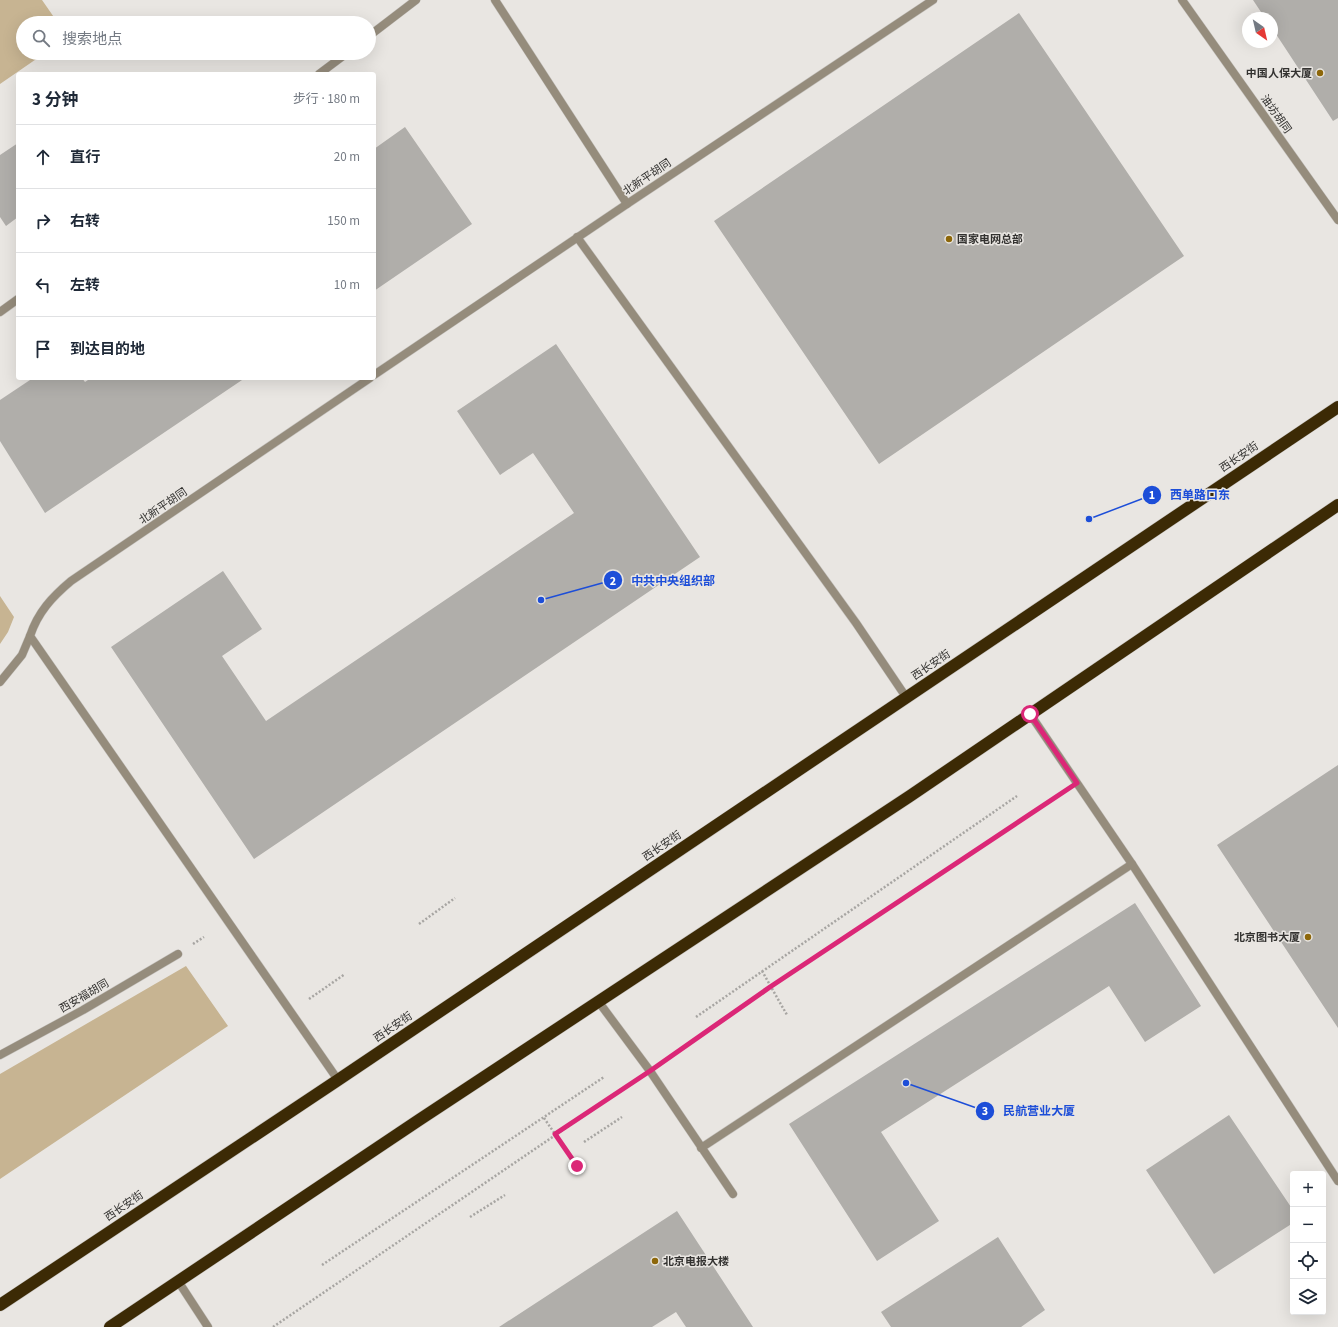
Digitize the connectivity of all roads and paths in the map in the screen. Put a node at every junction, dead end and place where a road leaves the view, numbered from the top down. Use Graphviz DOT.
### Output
graph roads {
  1 [pos="416,0"];
  2 [pos="495,0"];
  3 [pos="933,0"];
  4 [pos="1182,0"];
  5 [pos="376,31"];
  6 [pos="338,60"];
  7 [pos="322,72"];
  8 [pos="627,204"];
  9 [pos="1338,220"];
  10 [pos="577,237"];
  11 [pos="16,300"];
  12 [pos="0,312"];
  13 [pos="376,374"];
  14 [pos="367,380"];
  15 [pos="1338,406"];
  16 [pos="1338,505"];
  17 [pos="30,636"];
  18 [pos="0,682"];
  19 [pos="906,697"];
  20 [pos="1030,714"];
  21 [pos="1077,783"];
  22 [pos="1017,796"];
  23 [pos="1132,864"];
  24 [pos="455,898"];
  25 [pos="419,924"];
  26 [pos="178,954"];
  27 [pos="762,971"];
  28 [pos="345,974"];
  29 [pos="770,987"];
  30 [pos="310,999"];
  31 [pos="598,1001"];
  32 [pos="787,1015"];
  33 [pos="696,1017"];
  34 [pos="0,1055"];
  35 [pos="650,1071"];
  36 [pos="604,1077"];
  37 [pos="338,1080"];
  38 [pos="622,1117"];
  39 [pos="544,1118"];
  40 [pos="555,1134"];
  41 [pos="584,1142"];
  42 [pos="701,1148"];
  43 [pos="577,1166"];
  44 [pos="1338,1181"];
  45 [pos="733,1194"];
  46 [pos="505,1195"];
  47 [pos="470,1217"];
  48 [pos="322,1265"];
  49 [pos="178,1281"];
  50 [pos="0,1305"];
  51 [pos="110,1327"];
  52 [pos="208,1327"];
  53 [pos="273,1327"];
  1 -- 5 [label="street"];
  2 -- 8 [label="street"];
  3 -- 8 [label="street, 北新平胡同"];
  4 -- 9 [label="street, 油坊胡同"];
  6 -- 7 [label="street"];
  8 -- 10 [label="street, 北新平胡同"];
  10 -- 13 [label="street, 北新平胡同"];
  10 -- 19 [label="street"];
  11 -- 12 [label="street"];
  14 -- 17 [label="street, 北新平胡同"];
  15 -- 19 [label="highway, 西长安街"];
  16 -- 20 [label="highway"];
  17 -- 18 [label="street, 北新平胡同"];
  17 -- 37 [label="street"];
  19 -- 37 [label="highway, 西长安街"];
  20 -- 21 [label="street"];
  20 -- 31 [label="highway"];
  21 -- 23 [label="street"];
  21 -- 29 [label="path"];
  22 -- 27 [label="path"];
  23 -- 42 [label="street"];
  23 -- 44 [label="street"];
  24 -- 25 [label="path"];
  26 -- 34 [label="street, 西安福胡同"];
  27 -- 29 [label="path"];
  27 -- 33 [label="path"];
  28 -- 30 [label="path"];
  29 -- 32 [label="path"];
  29 -- 35 [label="path"];
  31 -- 35 [label="street"];
  31 -- 49 [label="highway"];
  35 -- 40 [label="path"];
  35 -- 42 [label="street"];
  36 -- 39 [label="path"];
  37 -- 50 [label="highway, 西长安街"];
  38 -- 41 [label="path"];
  39 -- 40 [label="path"];
  39 -- 48 [label="path"];
  40 -- 43 [label="path"];
  40 -- 53 [label="path"];
  42 -- 45 [label="street"];
  46 -- 47 [label="path"];
  49 -- 51 [label="highway"];
  49 -- 52 [label="street"];
}
